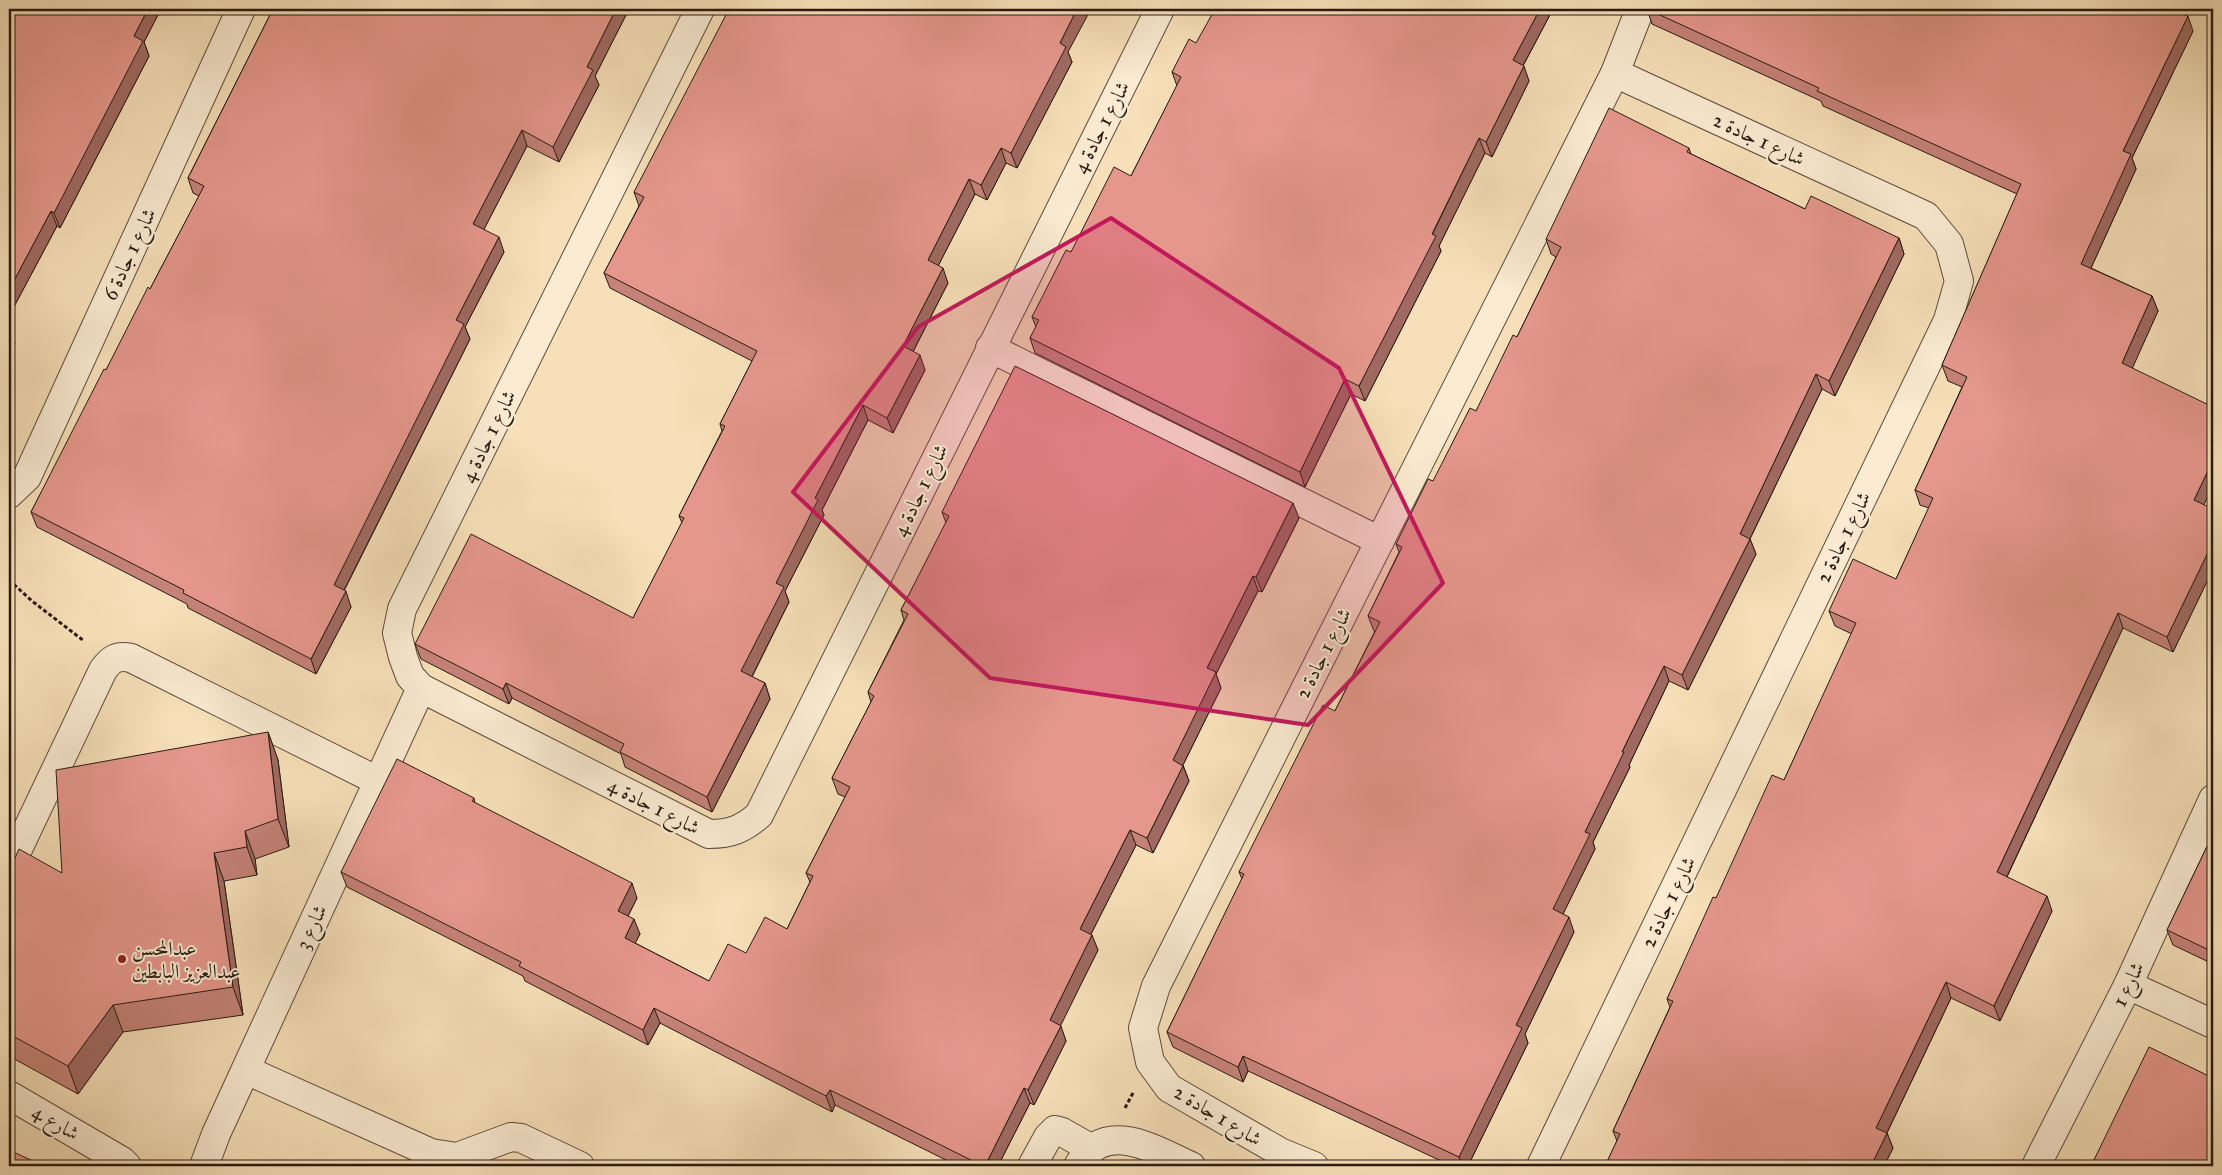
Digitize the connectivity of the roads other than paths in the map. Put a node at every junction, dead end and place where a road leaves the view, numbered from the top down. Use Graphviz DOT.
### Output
graph roads {
  1 [pos="241,9"];
  2 [pos="700,9"];
  3 [pos="1160,9"];
  4 [pos="1640,9"];
  5 [pos="1615,73"];
  6 [pos="990,348"];
  7 [pos="9,494"];
  8 [pos="1380,541"];
  9 [pos="421,688"];
  10 [pos="378,781"];
  11 [pos="2213,799"];
  12 [pos="9,868"];
  13 [pos="2128,985"];
  14 [pos="2213,1024"];
  15 [pos="246,1070"];
  16 [pos="9,1095"];
  17 [pos="1092,1152"];
  18 [pos="481,1158"];
  19 [pos="127,1166"];
  20 [pos="204,1166"];
  21 [pos="580,1166"];
  22 [pos="1032,1166"];
  23 [pos="1191,1166"];
  24 [pos="1314,1166"];
  25 [pos="1541,1166"];
  26 [pos="2036,1166"];
  1 -- 7 [label="street, شارع 1 جادة 6"];
  2 -- 9 [label="street, شارع 1 جادة 4"];
  3 -- 6 [label="street, شارع 1 جادة 4"];
  4 -- 5 [label="street, شارع 1 جادة 2"];
  5 -- 8 [label="street, شارع 1 جادة 2"];
  5 -- 25 [label="street, شارع 1 جادة 2"];
  6 -- 8 [label="street"];
  6 -- 9 [label="street, شارع 1 جادة 4"];
  8 -- 24 [label="street, شارع 1 جادة 2"];
  9 -- 10 [label="street, شارع 3"];
  10 -- 12 [label="street"];
  10 -- 15 [label="street, شارع 3"];
  11 -- 13 [label="street, شارع 1"];
  13 -- 14 [label="street"];
  13 -- 26 [label="street, شارع 1"];
  15 -- 18 [label="street"];
  15 -- 20 [label="street, شارع 3"];
  16 -- 19 [label="street, شارع 4"];
  17 -- 22 [label="street"];
  17 -- 23 [label="street"];
  18 -- 21 [label="street"];
}
